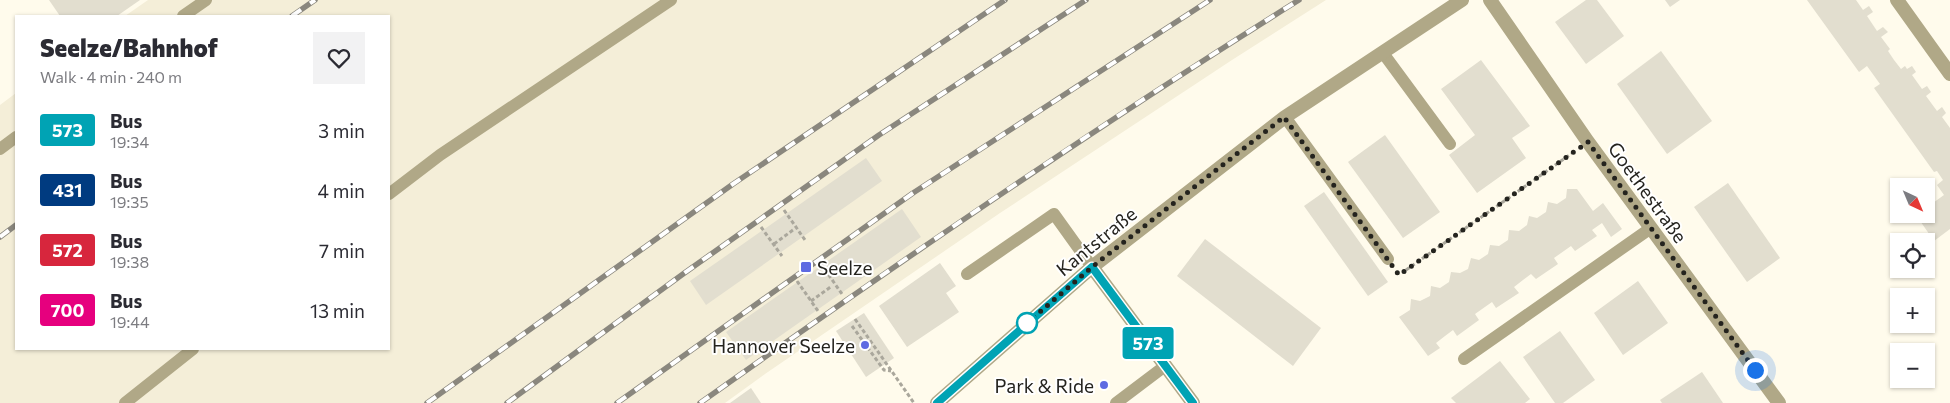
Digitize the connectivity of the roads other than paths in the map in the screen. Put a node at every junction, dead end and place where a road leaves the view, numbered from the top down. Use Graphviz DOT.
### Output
graph roads {
  1 [pos="206,0"];
  2 [pos="671,0"];
  3 [pos="1462,0"];
  4 [pos="1490,0"];
  5 [pos="1897,0"];
  6 [pos="184,15"];
  7 [pos="1383,53"];
  8 [pos="1950,74"];
  9 [pos="1284,117"];
  10 [pos="15,138"];
  11 [pos="1450,144"];
  12 [pos="0,149"];
  13 [pos="390,193"];
  14 [pos="1651,228"];
  15 [pos="1388,259"];
  16 [pos="1092,267"];
  17 [pos="966,274"];
  18 [pos="193,350"];
  19 [pos="1464,359"];
  20 [pos="1165,366"];
  21 [pos="1776,402"];
  22 [pos="125,403"];
  23 [pos="937,403"];
  24 [pos="1116,403"];
  25 [pos="1193,403"];
  1 -- 6 [label="lane"];
  2 -- 13 [label="lane"];
  3 -- 7 [label="street, Kantstraße"];
  4 -- 14 [label="street, Goethestraße"];
  5 -- 8 [label="street"];
  7 -- 9 [label="street, Kantstraße"];
  7 -- 11 [label="lane"];
  9 -- 15 [label="lane"];
  9 -- 16 [label="street, Kantstraße"];
  10 -- 12 [label="lane"];
  14 -- 19 [label="lane"];
  14 -- 21 [label="street, Goethestraße"];
  16 -- 17 [label="lane"];
  16 -- 20 [label="street"];
  16 -- 23 [label="street, Kantstraße"];
  18 -- 22 [label="lane"];
  20 -- 24 [label="lane"];
  20 -- 25 [label="street"];
}
